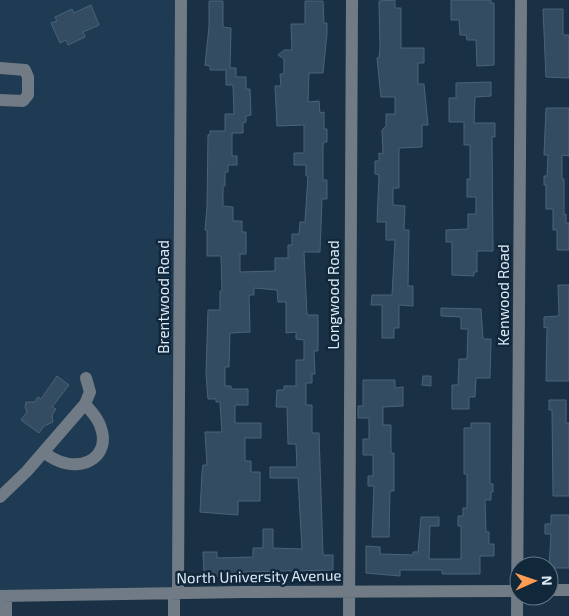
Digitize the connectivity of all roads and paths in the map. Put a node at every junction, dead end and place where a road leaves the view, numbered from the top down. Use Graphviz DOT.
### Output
graph roads {
  1 [pos="181,0"];
  2 [pos="352,0"];
  3 [pos="521,0"];
  4 [pos="0,68"];
  5 [pos="0,100"];
  6 [pos="86,378"];
  7 [pos="85,404"];
  8 [pos="44,452"];
  9 [pos="0,497"];
  10 [pos="518,556"];
  11 [pos="349,591"];
  12 [pos="509,591"];
  13 [pos="176,594"];
  14 [pos="3,596"];
  15 [pos="6,616"];
  16 [pos="174,616"];
  17 [pos="349,616"];
  1 -- 13 [label="street, Brentwood Road"];
  2 -- 11 [label="street, Longwood Road"];
  3 -- 10 [label="street, Kenwood Road"];
  4 -- 5 [label="street"];
  6 -- 7 [label="street"];
  7 -- 8 [label="street"];
  7 -- 8 [label="street"];
  8 -- 9 [label="street"];
  11 -- 12 [label="street, North University Avenue"];
  11 -- 13 [label="street, North University Avenue"];
  11 -- 17 [label="street, Longwood Road"];
  13 -- 14 [label="street, North University Avenue"];
  13 -- 16 [label="street, Brentwood Road"];
  14 -- 15 [label="street"];
}
